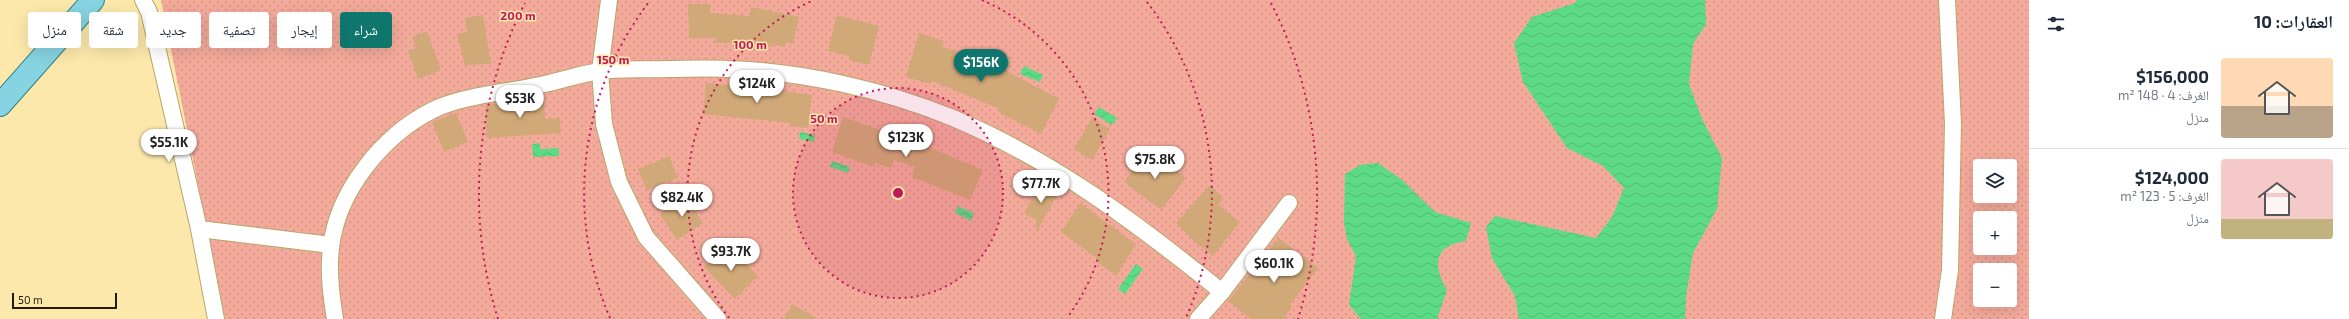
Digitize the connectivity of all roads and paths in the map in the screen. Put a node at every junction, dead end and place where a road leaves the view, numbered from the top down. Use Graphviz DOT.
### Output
graph roads {
  1 [pos="93,0"];
  2 [pos="143,0"];
  3 [pos="609,0"];
  4 [pos="1947,0"];
  5 [pos="600,71"];
  6 [pos="0,104"];
  7 [pos="1289,203"];
  8 [pos="199,229"];
  9 [pos="331,245"];
  10 [pos="1222,292"];
  11 [pos="216,319"];
  12 [pos="335,319"];
  13 [pos="718,319"];
  14 [pos="1198,319"];
  15 [pos="1943,319"];
  1 -- 6 [label="main road"];
  2 -- 8 [label="street"];
  3 -- 5 [label="street"];
  4 -- 15 [label="street"];
  5 -- 9 [label="street"];
  5 -- 10 [label="street"];
  5 -- 13 [label="street"];
  7 -- 10 [label="street"];
  8 -- 9 [label="street"];
  8 -- 11 [label="street"];
  9 -- 12 [label="street"];
  10 -- 14 [label="street"];
}
